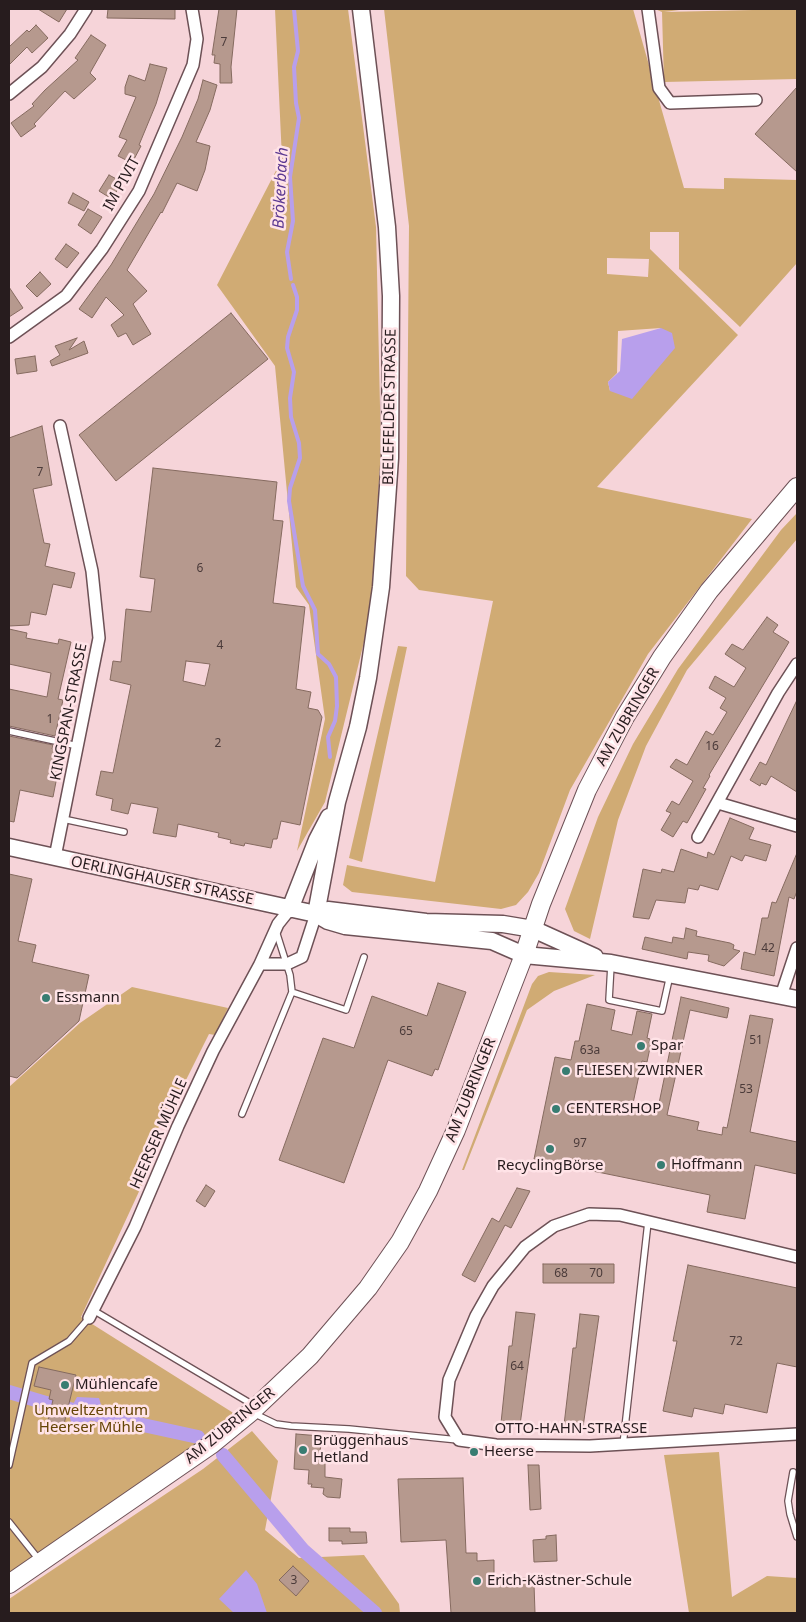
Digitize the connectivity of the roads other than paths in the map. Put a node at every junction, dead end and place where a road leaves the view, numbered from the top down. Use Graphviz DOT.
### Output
graph roads {
  1 [pos="86,9"];
  2 [pos="192,9"];
  3 [pos="361,9"];
  4 [pos="648,9"];
  5 [pos="9,94"];
  6 [pos="756,100"];
  7 [pos="9,337"];
  8 [pos="60,426"];
  9 [pos="797,487"];
  10 [pos="797,664"];
  11 [pos="9,731"];
  12 [pos="78,746"];
  13 [pos="337,802"];
  14 [pos="718,803"];
  15 [pos="63,819"];
  16 [pos="797,826"];
  17 [pos="124,832"];
  18 [pos="698,837"];
  19 [pos="9,847"];
  20 [pos="55,857"];
  21 [pos="290,909"];
  22 [pos="316,914"];
  23 [pos="275,929"];
  24 [pos="533,929"];
  25 [pos="797,948"];
  26 [pos="524,955"];
  27 [pos="364,957"];
  28 [pos="611,963"];
  29 [pos="260,964"];
  30 [pos="286,964"];
  31 [pos="670,975"];
  32 [pos="292,992"];
  33 [pos="781,996"];
  34 [pos="797,998"];
  35 [pos="242,1114"];
  36 [pos="648,1222"];
  37 [pos="797,1257"];
  38 [pos="91,1314"];
  39 [pos="254,1410"];
  40 [pos="797,1434"];
  41 [pos="459,1440"];
  42 [pos="623,1445"];
  43 [pos="9,1465"];
  44 [pos="793,1472"];
  45 [pos="9,1522"];
  46 [pos="797,1537"];
  47 [pos="41,1562"];
  48 [pos="9,1584"];
  1 -- 5 [label="street"];
  2 -- 7 [label="street, IM PIVIT"];
  3 -- 13 [label="main road, BIELEFELDER STRASSE"];
  4 -- 6 [label="street"];
  8 -- 12 [label="street, KINGSPAN-STRASSE"];
  9 -- 24 [label="main road, AM ZUBRINGER"];
  10 -- 14 [label="street"];
  11 -- 12 [label="lane"];
  12 -- 15 [label="street, KINGSPAN-STRASSE"];
  13 -- 21 [label="main road, BIELEFELDER STRASSE"];
  13 -- 22 [label="main road, BIELEFELDER STRASSE"];
  14 -- 16 [label="street"];
  14 -- 18 [label="street"];
  15 -- 17 [label="lane"];
  15 -- 20 [label="street, KINGSPAN-STRASSE"];
  19 -- 20 [label="main road, OERLINGHAUSER STRASSE"];
  20 -- 21 [label="main road, OERLINGHAUSER STRASSE"];
  21 -- 22 [label="main road, OERLINGHAUSER STRASSE"];
  21 -- 23 [label="street, HEERSER MÜHLE"];
  22 -- 24 [label="main road, OERLINGHAUSER STRASSE"];
  22 -- 26 [label="main road, OERLINGHAUSER STRASSE"];
  22 -- 30 [label="street"];
  23 -- 29 [label="street, HEERSER MÜHLE"];
  23 -- 30 [label="lane"];
  24 -- 26 [label="main road, AM ZUBRINGER"];
  24 -- 28 [label="main road, OERLINGHAUSER STRASSE"];
  25 -- 33 [label="street"];
  26 -- 28 [label="main road, OERLINGHAUSER STRASSE"];
  26 -- 39 [label="main road, AM ZUBRINGER"];
  27 -- 32 [label="lane"];
  28 -- 31 [label="main road, OERLINGHAUSER STRASSE"];
  28 -- 31 [label="lane"];
  29 -- 30 [label="street"];
  29 -- 38 [label="street, HEERSER MÜHLE"];
  30 -- 32 [label="lane"];
  31 -- 33 [label="main road, OERLINGHAUSER STRASSE"];
  32 -- 35 [label="lane"];
  33 -- 34 [label="main road, OERLINGHAUSER STRASSE"];
  36 -- 37 [label="street"];
  36 -- 41 [label="street"];
  36 -- 42 [label="lane"];
  38 -- 39 [label="lane"];
  38 -- 43 [label="lane"];
  39 -- 41 [label="lane"];
  39 -- 47 [label="main road, AM ZUBRINGER"];
  40 -- 42 [label="street, OTTO-HAHN-STRASSE"];
  41 -- 42 [label="street, OTTO-HAHN-STRASSE"];
  44 -- 46 [label="lane"];
  45 -- 47 [label="lane"];
  47 -- 48 [label="main road, AM ZUBRINGER"];
}
